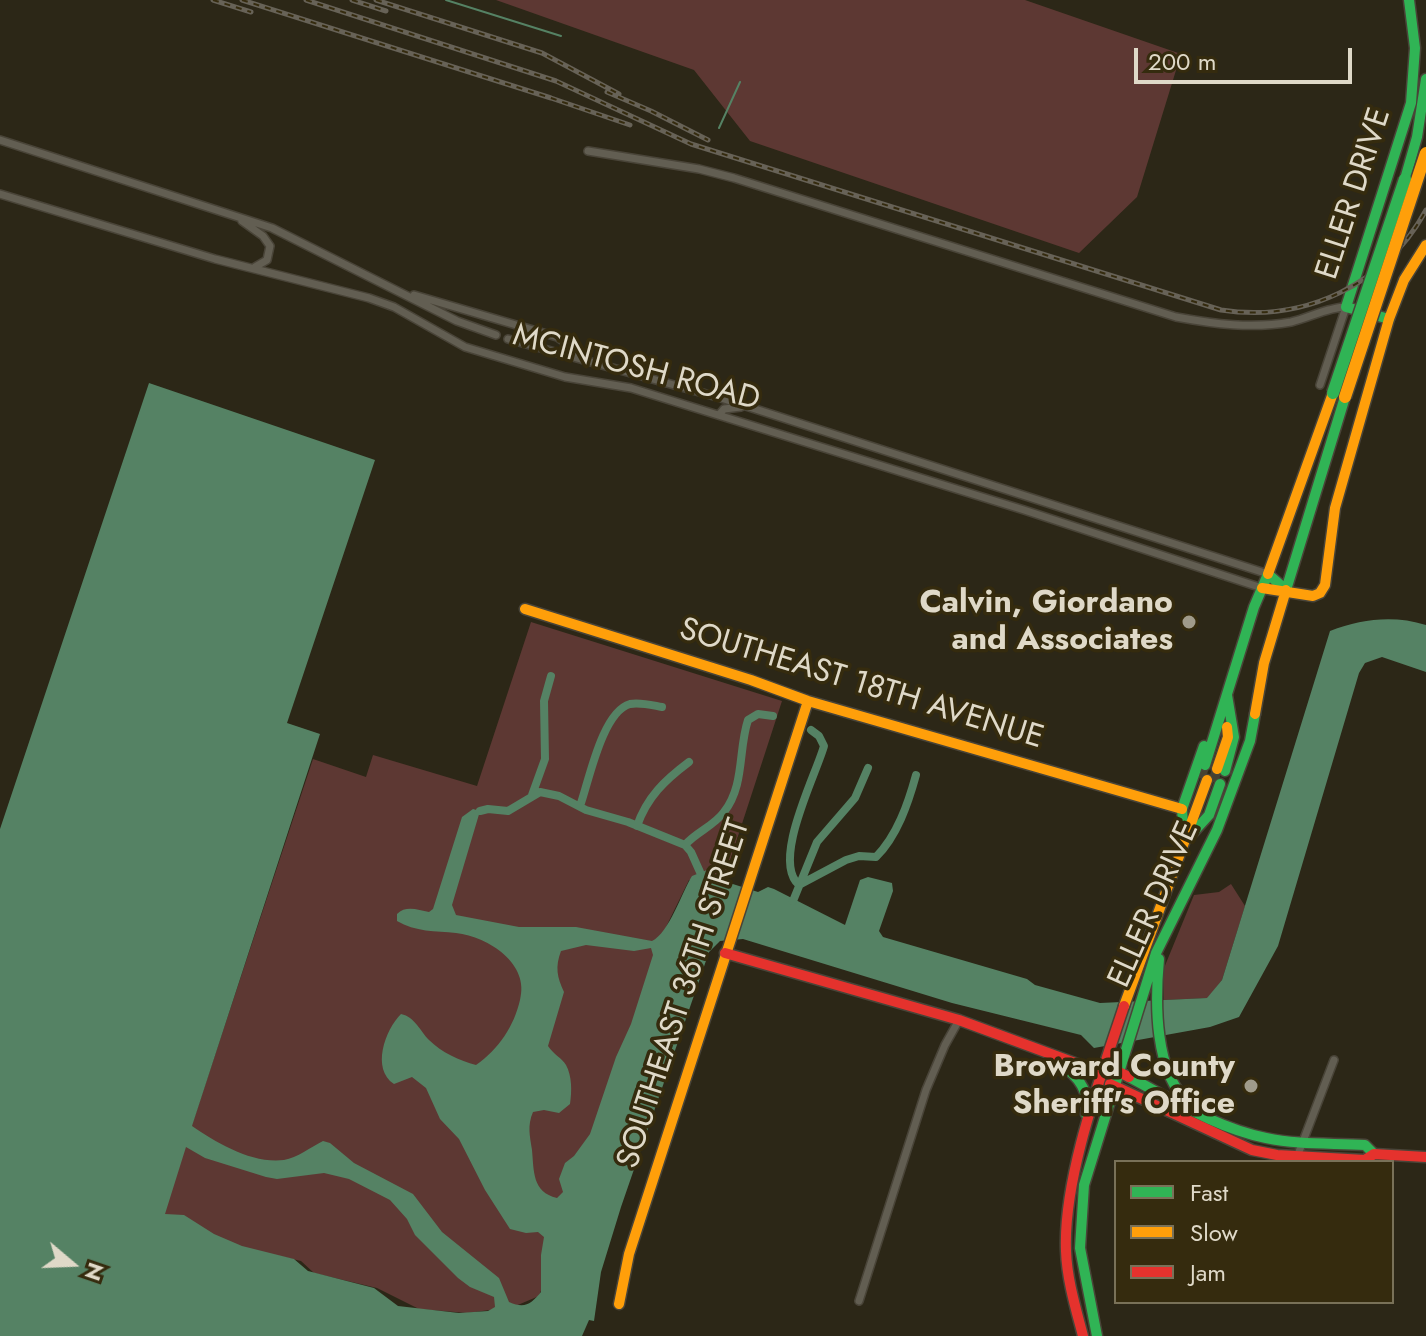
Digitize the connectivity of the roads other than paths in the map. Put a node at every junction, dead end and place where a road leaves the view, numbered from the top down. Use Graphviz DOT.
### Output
graph roads {
  1 [pos="1409,0"];
  2 [pos="1426,79"];
  3 [pos="0,140"];
  4 [pos="588,151"];
  5 [pos="1426,153"];
  6 [pos="0,194"];
  7 [pos="235,216"];
  8 [pos="1426,245"];
  9 [pos="253,268"];
  10 [pos="396,290"];
  11 [pos="1346,307"];
  12 [pos="1389,319"];
  13 [pos="496,335"];
  14 [pos="508,339"];
  15 [pos="591,361"];
  16 [pos="1320,385"];
  17 [pos="1339,395"];
  18 [pos="747,406"];
  19 [pos="719,415"];
  20 [pos="1268,574"];
  21 [pos="1262,588"];
  22 [pos="1286,590"];
  23 [pos="525,609"];
  24 [pos="1226,693"];
  25 [pos="808,701"];
  26 [pos="1212,774"];
  27 [pos="1182,809"];
  28 [pos="1215,818"];
  29 [pos="1184,843"];
  30 [pos="1154,917"];
  31 [pos="1164,934"];
  32 [pos="726,948"];
  33 [pos="959,1020"];
  34 [pos="974,1025"];
  35 [pos="1334,1060"];
  36 [pos="1117,1071"];
  37 [pos="1102,1073"];
  38 [pos="1113,1087"];
  39 [pos="1206,1116"];
  40 [pos="1303,1141"];
  41 [pos="1080,1152"];
  42 [pos="1374,1154"];
  43 [pos="1297,1157"];
  44 [pos="1426,1157"];
  45 [pos="859,1301"];
  46 [pos="619,1304"];
  47 [pos="1083,1336"];
  48 [pos="1097,1336"];
  1 -- 11 [label="main road, ELLER DRIVE"];
  2 -- 17 [label="main road, bridge"];
  3 -- 7 [label="street, MCINTOSH ROAD"];
  4 -- 11 [label="street"];
  5 -- 17 [label="main road, bridge"];
  6 -- 9 [label="street, MCINTOSH ROAD"];
  7 -- 9 [label="street"];
  7 -- 10 [label="street, MCINTOSH ROAD"];
  8 -- 12 [label="main road"];
  9 -- 19 [label="street, MCINTOSH ROAD"];
  10 -- 13 [label="street, MCINTOSH ROAD"];
  10 -- 15 [label="street, MCINTOSH ROAD"];
  11 -- 12 [label="main road, ELLER DRIVE"];
  11 -- 16 [label="street, ELLER DRIVE"];
  12 -- 22 [label="main road"];
  14 -- 15 [label="street, MCINTOSH ROAD"];
  15 -- 18 [label="street, MCINTOSH ROAD"];
  17 -- 20 [label="main road, ELLER DRIVE"];
  17 -- 22 [label="main road, ELLER DRIVE"];
  18 -- 19 [label="street"];
  18 -- 20 [label="street, MCINTOSH ROAD"];
  19 -- 21 [label="street, MCINTOSH ROAD"];
  20 -- 21 [label="main road, ELLER DRIVE"];
  20 -- 22 [label="main road"];
  21 -- 22 [label="main road"];
  21 -- 24 [label="main road, ELLER DRIVE"];
  22 -- 28 [label="main road, ELLER DRIVE"];
  23 -- 25 [label="main road, SOUTHEAST 18TH AVENUE"];
  24 -- 26 [label="main road, ELLER DRIVE"];
  24 -- 27 [label="main road, ELLER DRIVE"];
  25 -- 27 [label="main road, SOUTHEAST 18TH AVENUE"];
  25 -- 32 [label="main road, SOUTHEAST 36TH STREET"];
  26 -- 28 [label="main road, ELLER DRIVE"];
  26 -- 29 [label="main road, ELLER DRIVE"];
  27 -- 29 [label="main road, ELLER DRIVE"];
  28 -- 29 [label="main road, ELLER DRIVE"];
  28 -- 31 [label="main road, ELLER DRIVE"];
  29 -- 30 [label="main road, ELLER DRIVE"];
  30 -- 31 [label="main road"];
  30 -- 37 [label="main road, ELLER DRIVE"];
  31 -- 36 [label="main road, ELLER DRIVE"];
  31 -- 39 [label="main road"];
  32 -- 33 [label="main road"];
  32 -- 46 [label="main road, SOUTHEAST 36TH STREET"];
  33 -- 34 [label="main road"];
  33 -- 45 [label="street"];
  34 -- 37 [label="main road"];
  34 -- 41 [label="main road"];
  35 -- 40 [label="street"];
  36 -- 37 [label="main road"];
  36 -- 38 [label="main road, ELLER DRIVE"];
  36 -- 39 [label="main road"];
  37 -- 38 [label="main road"];
  37 -- 41 [label="main road, ELLER DRIVE"];
  38 -- 43 [label="main road"];
  38 -- 48 [label="main road, ELLER DRIVE"];
  39 -- 40 [label="main road"];
  40 -- 42 [label="main road"];
  40 -- 43 [label="street"];
  41 -- 47 [label="main road, ELLER DRIVE"];
  42 -- 43 [label="main road"];
  42 -- 44 [label="main road"];
}
